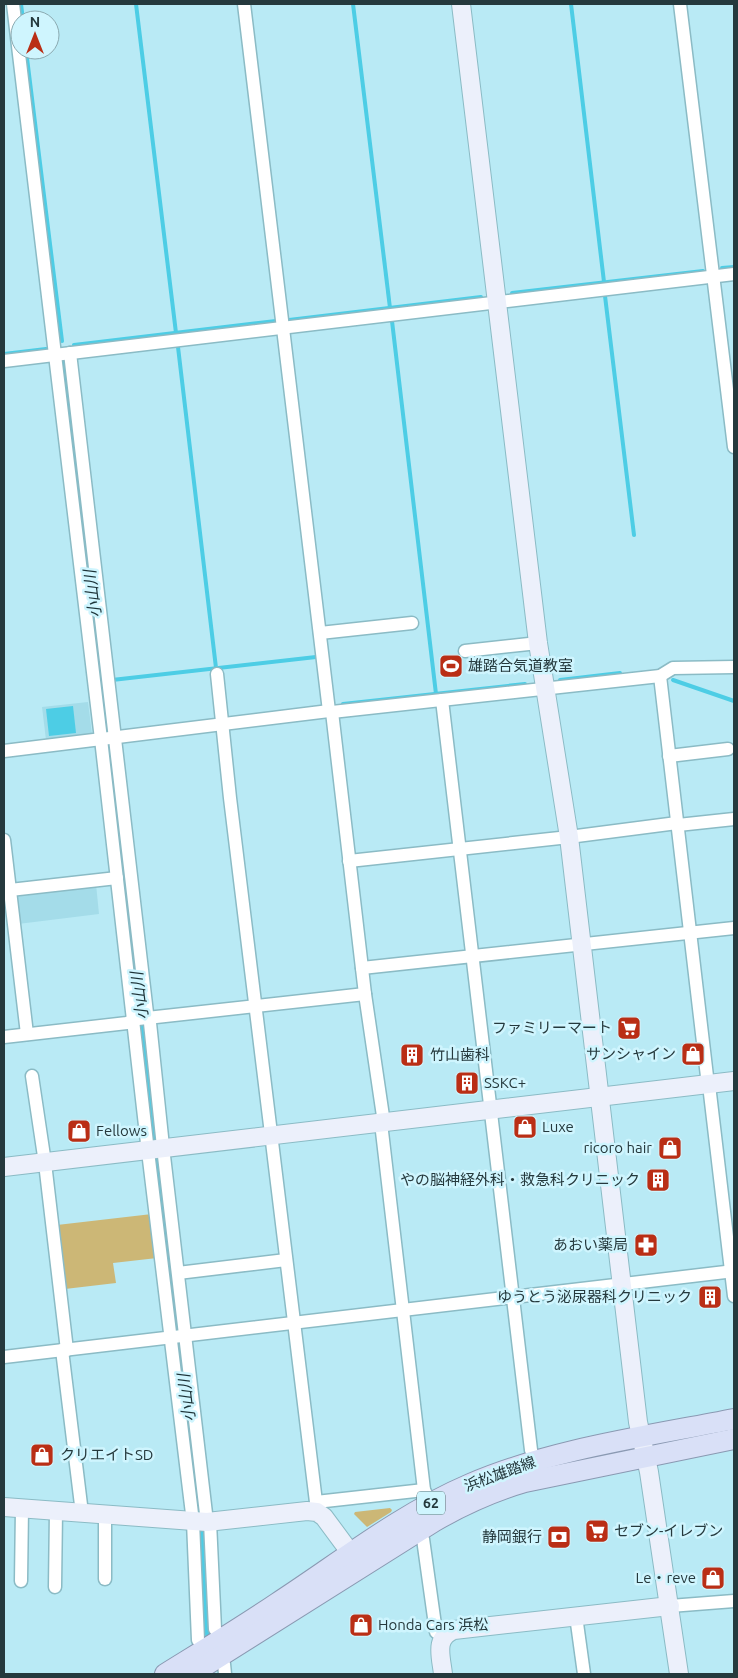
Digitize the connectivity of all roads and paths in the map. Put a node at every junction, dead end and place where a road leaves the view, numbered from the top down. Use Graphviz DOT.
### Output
graph roads {
  1 [pos="13,4"];
  2 [pos="244,4"];
  3 [pos="461,4"];
  4 [pos="680,4"];
  5 [pos="734,274"];
  6 [pos="713,276"];
  7 [pos="497,302"];
  8 [pos="284,327"];
  9 [pos="70,353"];
  10 [pos="56,354"];
  11 [pos="4,361"];
  12 [pos="734,447"];
  13 [pos="88,563"];
  14 [pos="412,623"];
  15 [pos="320,633"];
  16 [pos="538,643"];
  17 [pos="465,651"];
  18 [pos="734,667"];
  19 [pos="217,674"];
  20 [pos="660,676"];
  21 [pos="546,689"];
  22 [pos="442,700"];
  23 [pos="330,711"];
  24 [pos="223,724"];
  25 [pos="109,738"];
  26 [pos="728,749"];
  27 [pos="4,751"];
  28 [pos="669,756"];
  29 [pos="114,789"];
  30 [pos="734,819"];
  31 [pos="677,824"];
  32 [pos="569,837"];
  33 [pos="4,840"];
  34 [pos="459,849"];
  35 [pos="349,861"];
  36 [pos="117,878"];
  37 [pos="10,890"];
  38 [pos="734,928"];
  39 [pos="690,932"];
  40 [pos="582,944"];
  41 [pos="472,956"];
  42 [pos="362,968"];
  43 [pos="365,994"];
  44 [pos="256,1006"];
  45 [pos="141,1019"];
  46 [pos="27,1034"];
  47 [pos="4,1037"];
  48 [pos="32,1076"];
  49 [pos="734,1081"];
  50 [pos="708,1085"];
  51 [pos="600,1098"];
  52 [pos="490,1110"];
  53 [pos="383,1123"];
  54 [pos="271,1136"];
  55 [pos="156,1150"];
  56 [pos="45,1162"];
  57 [pos="4,1167"];
  58 [pos="286,1260"];
  59 [pos="733,1271"];
  60 [pos="178,1273"];
  61 [pos="622,1284"];
  62 [pos="734,1296"];
  63 [pos="513,1297"];
  64 [pos="403,1310"];
  65 [pos="294,1322"];
  66 [pos="178,1336"];
  67 [pos="65,1350"];
  68 [pos="4,1357"];
  69 [pos="734,1420"];
  70 [pos="734,1439"];
  71 [pos="643,1447"];
  72 [pos="535,1461"];
  73 [pos="428,1496"];
  74 [pos="4,1507"];
  75 [pos="315,1507"];
  76 [pos="22,1508"];
  77 [pos="56,1511"];
  78 [pos="80,1513"];
  79 [pos="105,1515"];
  80 [pos="202,1522"];
  81 [pos="423,1538"];
  82 [pos="356,1560"];
  83 [pos="105,1579"];
  84 [pos="21,1581"];
  85 [pos="55,1587"];
  86 [pos="734,1600"];
  87 [pos="670,1606"];
  88 [pos="576,1616"];
  89 [pos="436,1632"];
  90 [pos="213,1644"];
  91 [pos="165,1674"];
  92 [pos="192,1674"];
  93 [pos="443,1674"];
  94 [pos="584,1674"];
  95 [pos="680,1674"];
  1 -- 10 [label="street"];
  2 -- 8 [label="street"];
  3 -- 7 [label="street"];
  4 -- 6 [label="street"];
  5 -- 6 [label="street"];
  6 -- 7 [label="street"];
  6 -- 12 [label="street"];
  7 -- 8 [label="street"];
  7 -- 16 [label="street"];
  8 -- 9 [label="street"];
  8 -- 15 [label="street"];
  9 -- 10 [label="street"];
  9 -- 13 [label="street"];
  10 -- 11 [label="street"];
  10 -- 13 [label="street"];
  13 -- 25 [label="street"];
  14 -- 15 [label="street"];
  15 -- 23 [label="street"];
  16 -- 17 [label="street"];
  16 -- 21 [label="street"];
  18 -- 20 [label="street"];
  19 -- 24 [label="street"];
  20 -- 21 [label="street"];
  20 -- 28 [label="street"];
  21 -- 22 [label="street"];
  21 -- 32 [label="street"];
  22 -- 23 [label="street"];
  22 -- 34 [label="street"];
  23 -- 24 [label="street"];
  23 -- 35 [label="street"];
  24 -- 25 [label="street"];
  24 -- 44 [label="street"];
  25 -- 27 [label="street"];
  25 -- 29 [label="street"];
  26 -- 28 [label="street"];
  28 -- 31 [label="street"];
  29 -- 36 [label="street"];
  29 -- 45 [label="street"];
  30 -- 31 [label="street"];
  31 -- 32 [label="street"];
  31 -- 39 [label="street"];
  32 -- 34 [label="street"];
  32 -- 40 [label="street"];
  33 -- 37 [label="street"];
  34 -- 35 [label="street"];
  34 -- 41 [label="street"];
  35 -- 42 [label="street"];
  36 -- 37 [label="street"];
  36 -- 45 [label="street"];
  37 -- 46 [label="street"];
  38 -- 39 [label="street"];
  39 -- 40 [label="street"];
  39 -- 50 [label="street"];
  40 -- 41 [label="street"];
  40 -- 51 [label="street"];
  41 -- 42 [label="street"];
  41 -- 52 [label="street"];
  42 -- 43 [label="street"];
  43 -- 44 [label="street"];
  43 -- 53 [label="street"];
  44 -- 45 [label="street"];
  44 -- 54 [label="street"];
  45 -- 46 [label="street"];
  45 -- 55 [label="street"];
  46 -- 47 [label="street"];
  48 -- 56 [label="street"];
  49 -- 50 [label="street"];
  50 -- 51 [label="street"];
  50 -- 59 [label="street"];
  51 -- 52 [label="street"];
  51 -- 61 [label="street"];
  52 -- 53 [label="street"];
  52 -- 63 [label="street"];
  53 -- 54 [label="street"];
  53 -- 64 [label="street"];
  54 -- 55 [label="street"];
  54 -- 58 [label="street"];
  55 -- 56 [label="street"];
  55 -- 60 [label="street"];
  55 -- 66 [label="street"];
  56 -- 57 [label="street"];
  56 -- 67 [label="street"];
  58 -- 60 [label="street"];
  58 -- 65 [label="street"];
  59 -- 61 [label="street"];
  59 -- 62 [label="street"];
  60 -- 66 [label="street"];
  61 -- 63 [label="street"];
  61 -- 71 [label="street"];
  63 -- 64 [label="street"];
  63 -- 72 [label="street"];
  64 -- 65 [label="street"];
  64 -- 73 [label="street"];
  65 -- 66 [label="street"];
  65 -- 75 [label="street"];
  66 -- 67 [label="street"];
  66 -- 80 [label="street"];
  67 -- 68 [label="street"];
  67 -- 78 [label="street"];
  69 -- 71 [label="main road, 浜松雄踏線 / 62"];
  70 -- 71 [label="main road, 浜松雄踏線 / 62"];
  71 -- 72 [label="main road, 浜松雄踏線 / 62"];
  71 -- 82 [label="main road, 浜松雄踏線 / 62"];
  71 -- 87 [label="street"];
  72 -- 73 [label="main road, 浜松雄踏線 / 62"];
  73 -- 75 [label="street"];
  73 -- 82 [label="main road, 浜松雄踏線 / 62"];
  74 -- 76 [label="street"];
  75 -- 80 [label="street"];
  75 -- 82 [label="street"];
  76 -- 77 [label="street"];
  76 -- 84 [label="street"];
  77 -- 78 [label="street"];
  77 -- 85 [label="street"];
  78 -- 79 [label="street"];
  79 -- 80 [label="street"];
  79 -- 83 [label="street"];
  80 -- 90 [label="street"];
  80 -- 90 [label="street"];
  81 -- 89 [label="street"];
  82 -- 90 [label="main road, 浜松雄踏線 / 62"];
  82 -- 92 [label="main road, 浜松雄踏線 / 62"];
  86 -- 87 [label="street"];
  87 -- 88 [label="street"];
  87 -- 95 [label="street"];
  88 -- 93 [label="street"];
  88 -- 94 [label="street"];
  90 -- 91 [label="main road, 浜松雄踏線 / 62"];
}
